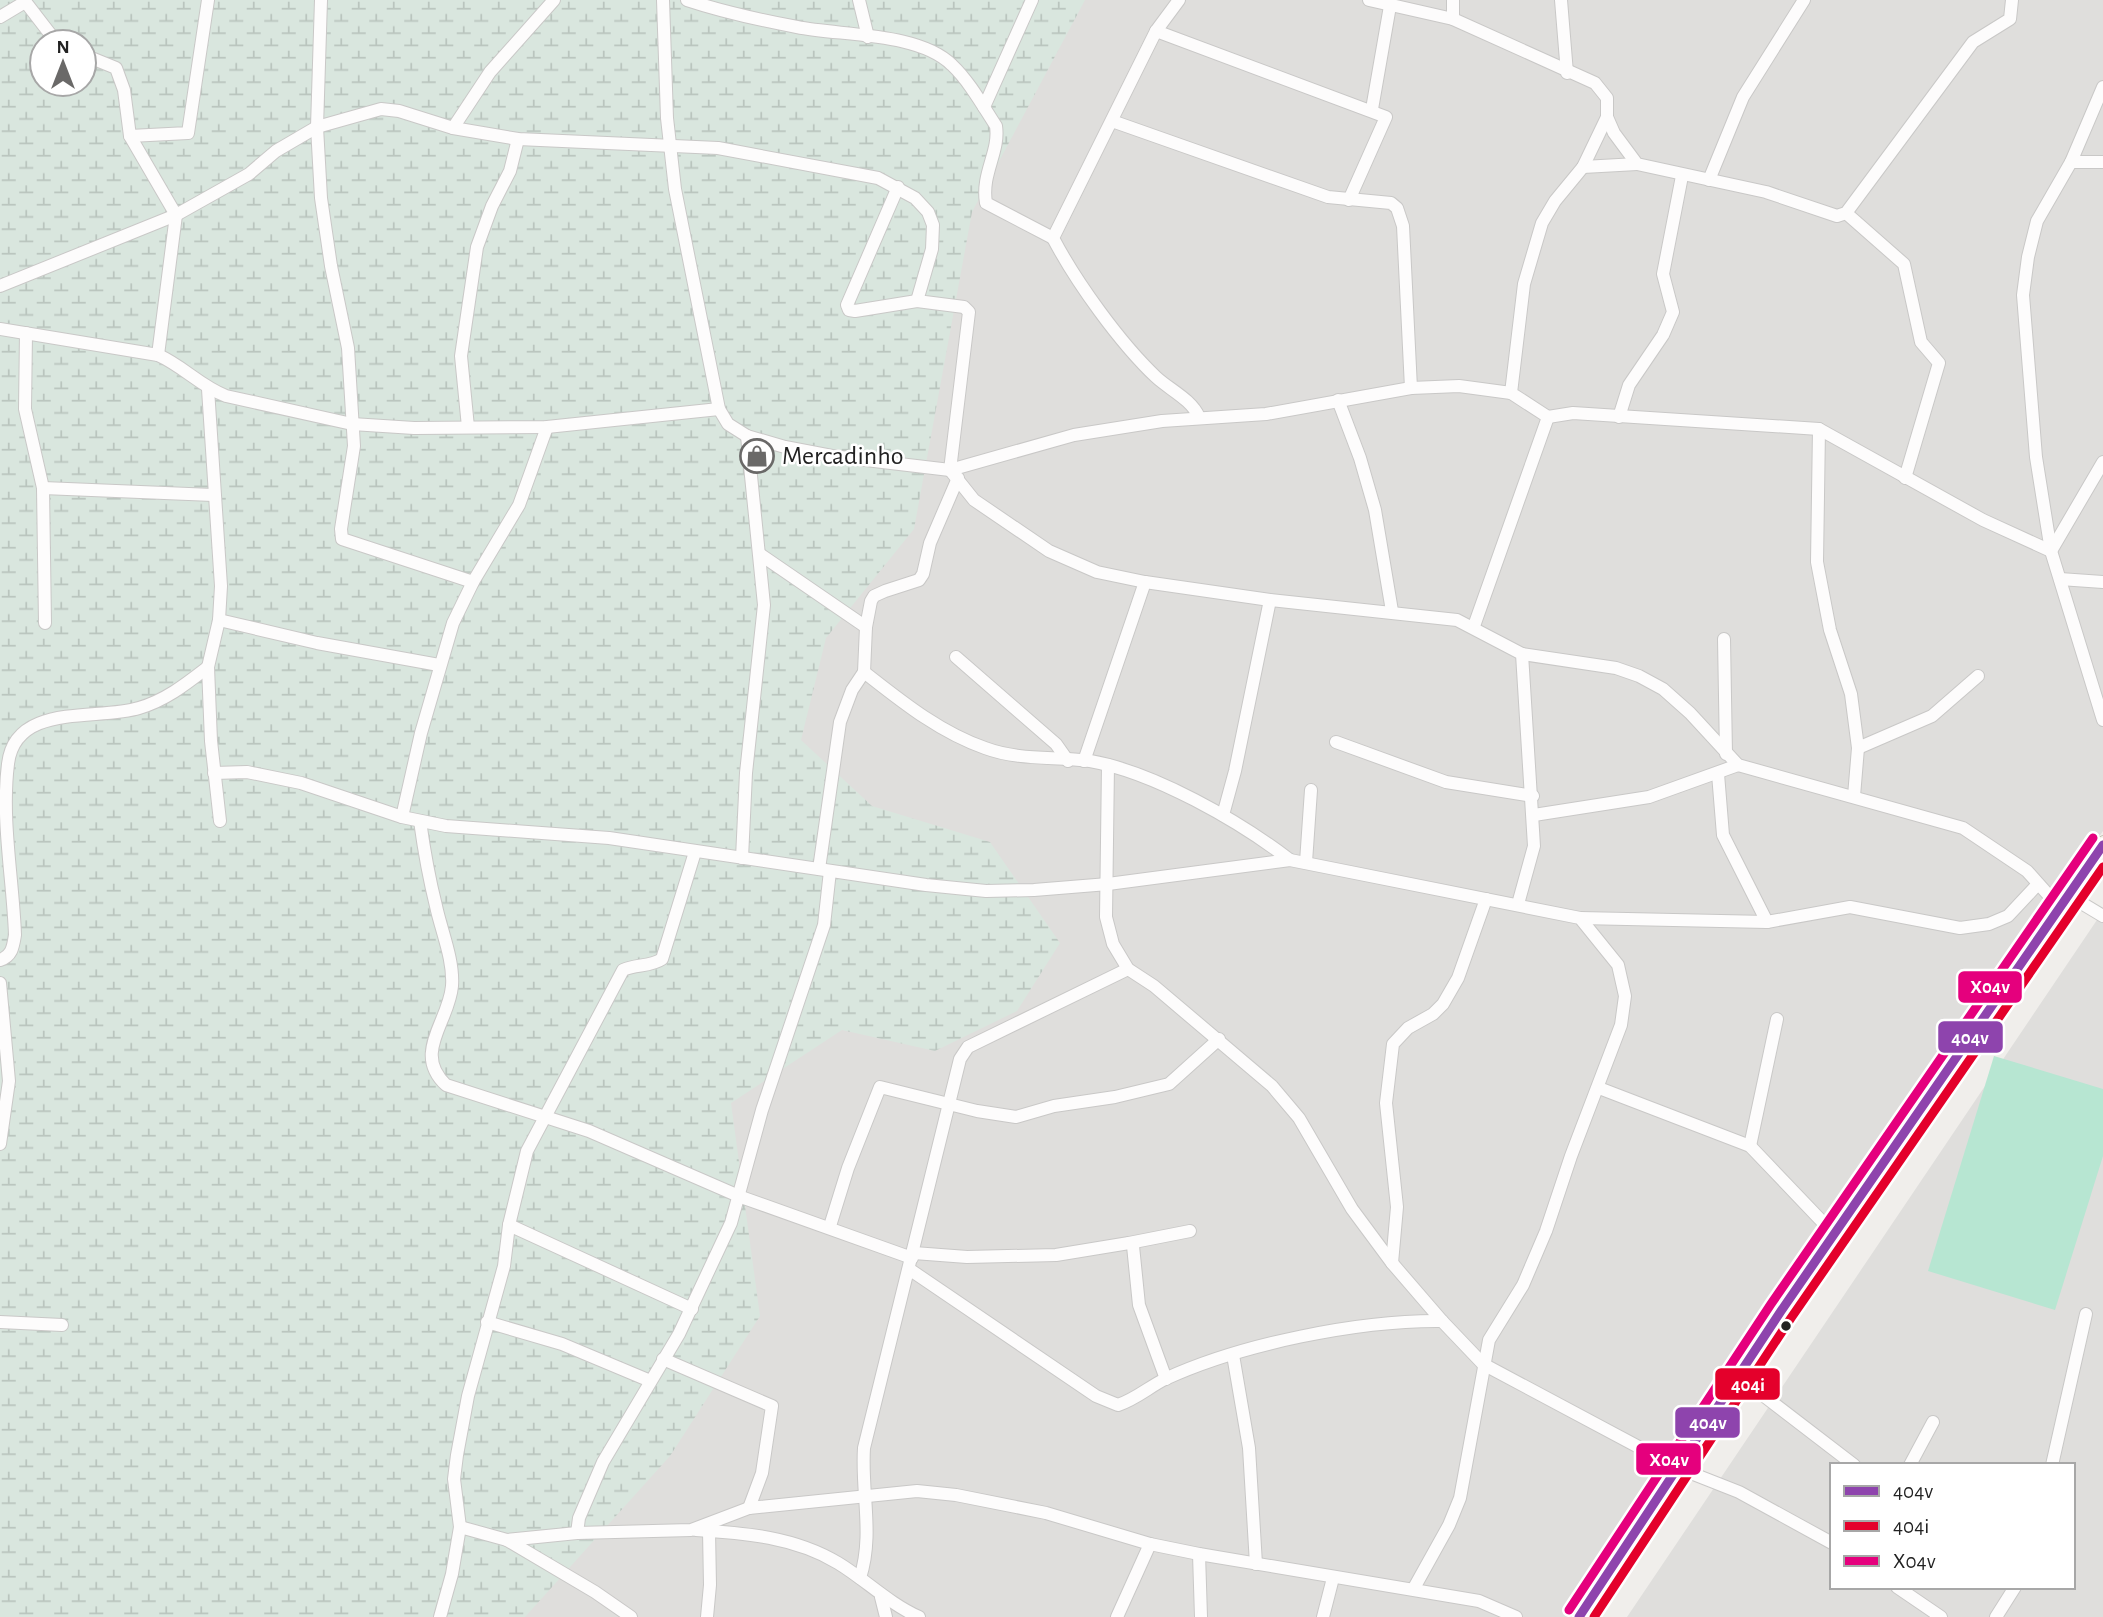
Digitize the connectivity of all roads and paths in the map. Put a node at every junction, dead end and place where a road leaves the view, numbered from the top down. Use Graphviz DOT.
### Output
graph roads {
  1 [pos="208,0"];
  2 [pos="321,0"];
  3 [pos="554,0"];
  4 [pos="663,0"];
  5 [pos="687,0"];
  6 [pos="859,0"];
  7 [pos="1032,0"];
  8 [pos="1179,0"];
  9 [pos="1369,0"];
  10 [pos="1453,0"];
  11 [pos="1561,0"];
  12 [pos="1804,0"];
  13 [pos="2012,0"];
  14 [pos="25,1"];
  15 [pos="1390,6"];
  16 [pos="0,17"];
  17 [pos="1452,19"];
  18 [pos="48,28"];
  19 [pos="1156,31"];
  20 [pos="869,37"];
  21 [pos="98,61"];
  22 [pos="1567,73"];
  23 [pos="2103,87"];
  24 [pos="984,107"];
  25 [pos="1372,110"];
  26 [pos="1607,117"];
  27 [pos="1112,121"];
  28 [pos="317,127"];
  29 [pos="453,128"];
  30 [pos="131,136"];
  31 [pos="518,139"];
  32 [pos="670,147"];
  33 [pos="2071,162"];
  34 [pos="2103,162"];
  35 [pos="1637,164"];
  36 [pos="1583,167"];
  37 [pos="1682,176"];
  38 [pos="1709,180"];
  39 [pos="898,187"];
  40 [pos="1349,200"];
  41 [pos="1846,214"];
  42 [pos="176,215"];
  43 [pos="1053,238"];
  44 [pos="0,286"];
  45 [pos="917,301"];
  46 [pos="0,329"];
  47 [pos="26,333"];
  48 [pos="158,355"];
  49 [pos="1411,388"];
  50 [pos="208,389"];
  51 [pos="1511,393"];
  52 [pos="1338,400"];
  53 [pos="719,409"];
  54 [pos="1199,417"];
  55 [pos="1548,417"];
  56 [pos="1619,417"];
  57 [pos="352,424"];
  58 [pos="468,427"];
  59 [pos="547,427"];
  60 [pos="1819,429"];
  61 [pos="747,436"];
  62 [pos="2103,462"];
  63 [pos="954,474"];
  64 [pos="1905,478"];
  65 [pos="43,488"];
  66 [pos="213,495"];
  67 [pos="2051,551"];
  68 [pos="761,555"];
  69 [pos="2060,579"];
  70 [pos="473,582"];
  71 [pos="1145,582"];
  72 [pos="2103,582"];
  73 [pos="1270,600"];
  74 [pos="1392,611"];
  75 [pos="219,620"];
  76 [pos="45,623"];
  77 [pos="866,626"];
  78 [pos="1474,626"];
  79 [pos="1724,639"];
  80 [pos="1522,654"];
  81 [pos="956,657"];
  82 [pos="439,665"];
  83 [pos="208,667"];
  84 [pos="863,672"];
  85 [pos="1978,676"];
  86 [pos="2103,720"];
  87 [pos="1336,742"];
  88 [pos="1858,748"];
  89 [pos="1726,754"];
  90 [pos="1068,761"];
  91 [pos="1084,761"];
  92 [pos="1108,765"];
  93 [pos="1738,765"];
  94 [pos="214,773"];
  95 [pos="1718,774"];
  96 [pos="1311,790"];
  97 [pos="1532,796"];
  98 [pos="1854,796"];
  99 [pos="1223,815"];
  100 [pos="1534,815"];
  101 [pos="402,817"];
  102 [pos="220,821"];
  103 [pos="420,821"];
  104 [pos="2103,845"];
  105 [pos="695,852"];
  106 [pos="742,858"];
  107 [pos="1290,860"];
  108 [pos="1306,862"];
  109 [pos="825,870"];
  110 [pos="1108,884"];
  111 [pos="2036,885"];
  112 [pos="1486,899"];
  113 [pos="2064,902"];
  114 [pos="1518,904"];
  115 [pos="2103,916"];
  116 [pos="1580,918"];
  117 [pos="1767,922"];
  118 [pos="0,960"];
  119 [pos="1128,969"];
  120 [pos="0,983"];
  121 [pos="1777,1019"];
  122 [pos="1219,1039"];
  123 [pos="1599,1088"];
  124 [pos="948,1104"];
  125 [pos="542,1118"];
  126 [pos="0,1144"];
  127 [pos="1750,1146"];
  128 [pos="741,1197"];
  129 [pos="509,1225"];
  130 [pos="831,1226"];
  131 [pos="1191,1231"];
  132 [pos="1834,1234"];
  133 [pos="1129,1243"];
  134 [pos="911,1260"];
  135 [pos="1392,1263"];
  136 [pos="692,1309"];
  137 [pos="2086,1314"];
  138 [pos="1442,1321"];
  139 [pos="0,1322"];
  140 [pos="487,1322"];
  141 [pos="62,1325"];
  142 [pos="1233,1355"];
  143 [pos="663,1359"];
  144 [pos="1483,1364"];
  145 [pos="1738,1376"];
  146 [pos="1166,1379"];
  147 [pos="649,1380"];
  148 [pos="1933,1422"];
  149 [pos="1851,1463"];
  150 [pos="1910,1463"];
  151 [pos="2052,1463"];
  152 [pos="1678,1468"];
  153 [pos="864,1495"];
  154 [pos="749,1508"];
  155 [pos="460,1527"];
  156 [pos="691,1530"];
  157 [pos="709,1531"];
  158 [pos="577,1533"];
  159 [pos="507,1540"];
  160 [pos="1830,1543"];
  161 [pos="1150,1544"];
  162 [pos="1199,1554"];
  163 [pos="1256,1564"];
  164 [pos="860,1578"];
  165 [pos="1333,1578"];
  166 [pos="1414,1588"];
  167 [pos="1900,1589"];
  168 [pos="2014,1589"];
  169 [pos="881,1597"];
  170 [pos="440,1617"];
  171 [pos="631,1617"];
  172 [pos="707,1617"];
  173 [pos="886,1617"];
  174 [pos="919,1617"];
  175 [pos="1117,1617"];
  176 [pos="1201,1617"];
  177 [pos="1323,1617"];
  178 [pos="1516,1617"];
  179 [pos="1579,1617"];
  180 [pos="1941,1617"];
  181 [pos="1996,1617"];
  1 -- 30 [label="street"];
  2 -- 28 [label="street"];
  3 -- 29 [label="street"];
  4 -- 32 [label="street"];
  5 -- 20 [label="street"];
  6 -- 20 [label="street"];
  7 -- 24 [label="street"];
  8 -- 19 [label="street"];
  9 -- 15 [label="street"];
  10 -- 17 [label="street"];
  11 -- 22 [label="street"];
  12 -- 38 [label="street"];
  13 -- 41 [label="street"];
  14 -- 16 [label="street"];
  14 -- 18 [label="street"];
  15 -- 17 [label="street"];
  15 -- 25 [label="street"];
  17 -- 22 [label="street"];
  19 -- 25 [label="street"];
  19 -- 27 [label="street"];
  20 -- 24 [label="street"];
  21 -- 30 [label="street"];
  22 -- 26 [label="street"];
  23 -- 33 [label="street"];
  24 -- 43 [label="street"];
  25 -- 40 [label="street"];
  26 -- 35 [label="street"];
  26 -- 36 [label="street"];
  27 -- 40 [label="street"];
  27 -- 43 [label="street"];
  28 -- 29 [label="street"];
  28 -- 42 [label="street"];
  28 -- 57 [label="street"];
  29 -- 31 [label="street"];
  30 -- 42 [label="street"];
  31 -- 32 [label="street"];
  31 -- 58 [label="street"];
  32 -- 39 [label="street"];
  32 -- 53 [label="street"];
  33 -- 34 [label="street"];
  33 -- 67 [label="street"];
  35 -- 36 [label="street"];
  35 -- 37 [label="street"];
  36 -- 51 [label="street"];
  37 -- 38 [label="street"];
  37 -- 56 [label="street"];
  38 -- 41 [label="street"];
  39 -- 45 [label="street"];
  39 -- 45 [label="street"];
  40 -- 49 [label="street"];
  41 -- 64 [label="street"];
  42 -- 44 [label="street"];
  42 -- 48 [label="street"];
  43 -- 54 [label="street"];
  45 -- 63 [label="street"];
  46 -- 47 [label="street"];
  47 -- 48 [label="street"];
  47 -- 65 [label="street"];
  48 -- 50 [label="street"];
  49 -- 51 [label="street"];
  49 -- 52 [label="street"];
  50 -- 57 [label="street"];
  50 -- 66 [label="street"];
  51 -- 55 [label="street"];
  52 -- 54 [label="street"];
  52 -- 74 [label="street"];
  53 -- 59 [label="street"];
  53 -- 61 [label="street"];
  54 -- 63 [label="street"];
  55 -- 56 [label="street"];
  55 -- 78 [label="street"];
  56 -- 60 [label="street"];
  57 -- 58 [label="street"];
  57 -- 70 [label="street"];
  58 -- 59 [label="street"];
  59 -- 70 [label="street"];
  60 -- 64 [label="street"];
  60 -- 88 [label="street"];
  61 -- 63 [label="street"];
  61 -- 68 [label="street"];
  62 -- 67 [label="street"];
  63 -- 71 [label="street"];
  63 -- 77 [label="street"];
  64 -- 67 [label="street"];
  65 -- 66 [label="street"];
  65 -- 76 [label="street"];
  66 -- 75 [label="street"];
  67 -- 69 [label="street"];
  68 -- 77 [label="street"];
  68 -- 106 [label="street"];
  69 -- 72 [label="street"];
  69 -- 86 [label="street"];
  70 -- 82 [label="street"];
  71 -- 73 [label="street"];
  71 -- 91 [label="street"];
  73 -- 74 [label="street"];
  73 -- 99 [label="street"];
  74 -- 78 [label="street"];
  75 -- 82 [label="street"];
  75 -- 83 [label="street"];
  77 -- 84 [label="street"];
  78 -- 80 [label="street"];
  79 -- 89 [label="street"];
  80 -- 89 [label="street"];
  80 -- 97 [label="street"];
  81 -- 90 [label="street"];
  82 -- 101 [label="street"];
  83 -- 94 [label="street"];
  83 -- 118 [label="street"];
  84 -- 90 [label="street"];
  84 -- 109 [label="street"];
  85 -- 88 [label="street"];
  87 -- 97 [label="street"];
  88 -- 98 [label="street"];
  89 -- 93 [label="street"];
  90 -- 91 [label="street"];
  91 -- 92 [label="street"];
  92 -- 99 [label="street"];
  92 -- 110 [label="street"];
  93 -- 95 [label="street"];
  93 -- 98 [label="street"];
  94 -- 101 [label="street"];
  94 -- 102 [label="street"];
  95 -- 100 [label="street"];
  95 -- 117 [label="street"];
  96 -- 108 [label="street"];
  97 -- 100 [label="street"];
  98 -- 111 [label="street"];
  99 -- 107 [label="street"];
  100 -- 114 [label="street"];
  101 -- 103 [label="street"];
  103 -- 105 [label="street"];
  103 -- 125 [label="street"];
  104 -- 113 [label="main road"];
  105 -- 106 [label="street"];
  105 -- 125 [label="street"];
  106 -- 109 [label="street"];
  107 -- 108 [label="street"];
  107 -- 110 [label="street"];
  108 -- 112 [label="street"];
  109 -- 110 [label="street"];
  109 -- 128 [label="street"];
  110 -- 119 [label="street"];
  111 -- 113 [label="street"];
  111 -- 117 [label="street"];
  112 -- 114 [label="street"];
  112 -- 135 [label="street"];
  113 -- 115 [label="street"];
  113 -- 132 [label="main road"];
  114 -- 116 [label="street"];
  116 -- 117 [label="street"];
  116 -- 123 [label="street"];
  119 -- 122 [label="street"];
  119 -- 124 [label="street"];
  120 -- 126 [label="street"];
  121 -- 127 [label="street"];
  122 -- 124 [label="street"];
  122 -- 135 [label="street"];
  123 -- 127 [label="street"];
  123 -- 144 [label="street"];
  124 -- 130 [label="street"];
  124 -- 134 [label="street"];
  125 -- 128 [label="street"];
  125 -- 129 [label="street"];
  127 -- 132 [label="street"];
  128 -- 130 [label="street"];
  128 -- 136 [label="street"];
  129 -- 136 [label="street"];
  129 -- 140 [label="street"];
  130 -- 134 [label="street"];
  131 -- 133 [label="street"];
  132 -- 145 [label="main road"];
  133 -- 134 [label="street"];
  133 -- 146 [label="street"];
  134 -- 146 [label="street"];
  134 -- 153 [label="street"];
  135 -- 138 [label="street"];
  136 -- 143 [label="street"];
  137 -- 151 [label="street"];
  138 -- 142 [label="street"];
  138 -- 144 [label="street"];
  139 -- 141 [label="street"];
  140 -- 147 [label="street"];
  140 -- 155 [label="street"];
  142 -- 146 [label="street"];
  142 -- 163 [label="street"];
  143 -- 147 [label="street"];
  143 -- 154 [label="street"];
  144 -- 152 [label="street"];
  144 -- 166 [label="street"];
  145 -- 149 [label="street"];
  145 -- 152 [label="main road"];
  147 -- 158 [label="street"];
  148 -- 150 [label="street"];
  152 -- 160 [label="street"];
  152 -- 179 [label="main road"];
  153 -- 154 [label="street"];
  153 -- 161 [label="street"];
  153 -- 164 [label="street"];
  154 -- 156 [label="street"];
  155 -- 159 [label="street"];
  155 -- 170 [label="street"];
  156 -- 157 [label="street"];
  156 -- 158 [label="street"];
  157 -- 164 [label="street"];
  157 -- 172 [label="street"];
  158 -- 159 [label="street"];
  159 -- 171 [label="street"];
  161 -- 162 [label="street"];
  161 -- 175 [label="street"];
  162 -- 163 [label="street"];
  162 -- 176 [label="street"];
  163 -- 165 [label="street"];
  164 -- 169 [label="street"];
  165 -- 166 [label="street"];
  165 -- 177 [label="street"];
  166 -- 178 [label="street"];
  167 -- 180 [label="street"];
  168 -- 181 [label="street"];
  169 -- 173 [label="street"];
  169 -- 174 [label="street"];
}
